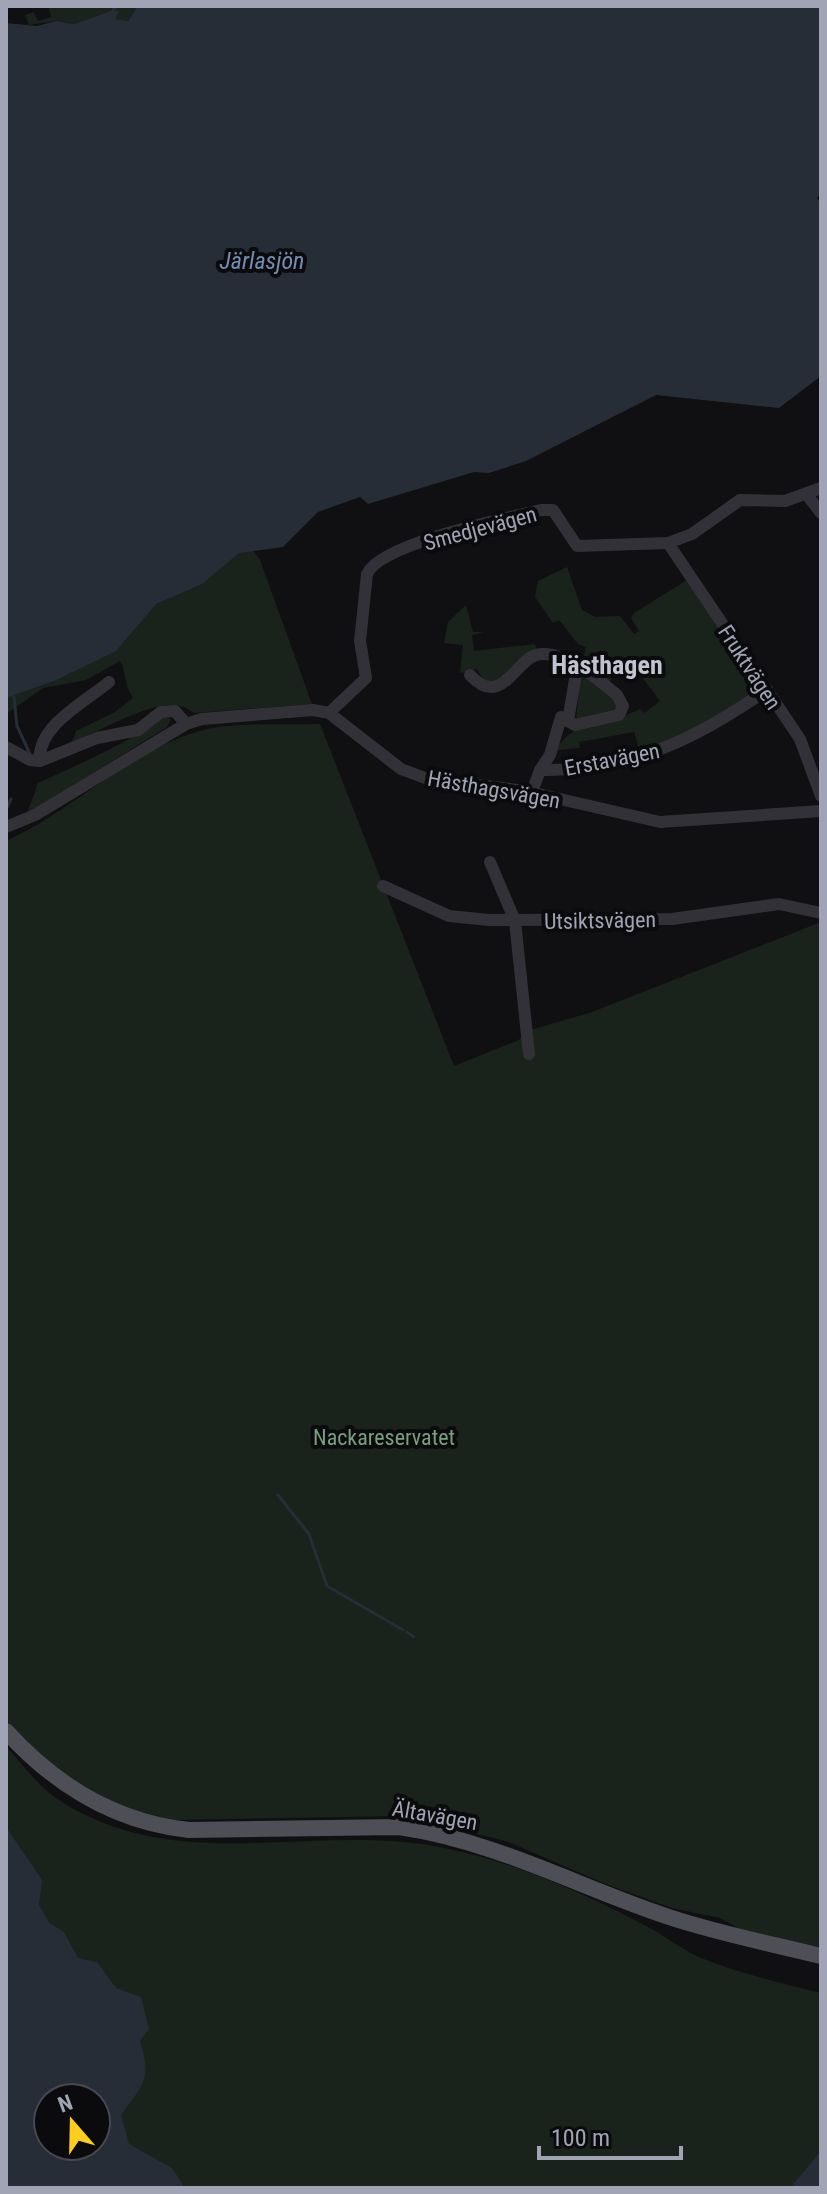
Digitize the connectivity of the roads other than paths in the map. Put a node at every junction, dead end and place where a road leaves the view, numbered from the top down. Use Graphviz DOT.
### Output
graph roads {
  1 [pos="821,488"];
  2 [pos="807,495"];
  3 [pos="821,513"];
  4 [pos="668,543"];
  5 [pos="577,668"];
  6 [pos="470,675"];
  7 [pos="109,682"];
  8 [pos="765,691"];
  9 [pos="329,713"];
  10 [pos="565,719"];
  11 [pos="186,724"];
  12 [pos="6,747"];
  13 [pos="40,761"];
  14 [pos="540,770"];
  15 [pos="532,792"];
  16 [pos="821,796"];
  17 [pos="821,811"];
  18 [pos="6,827"];
  19 [pos="490,862"];
  20 [pos="383,886"];
  21 [pos="821,913"];
  22 [pos="515,921"];
  23 [pos="529,1054"];
  24 [pos="6,1731"];
  25 [pos="821,1956"];
  1 -- 2 [label="street, Smedjevägen"];
  2 -- 3 [label="street"];
  2 -- 4 [label="street, Smedjevägen"];
  4 -- 8 [label="street, Fruktvägen"];
  4 -- 9 [label="street, Smedjevägen"];
  5 -- 6 [label="street"];
  5 -- 10 [label="street, Erstavägen"];
  5 -- 10 [label="street"];
  7 -- 13 [label="street"];
  8 -- 14 [label="street, Erstavägen"];
  8 -- 16 [label="street, Fruktvägen"];
  9 -- 11 [label="street"];
  9 -- 15 [label="street, Hästhagsvägen"];
  10 -- 14 [label="street, Erstavägen"];
  11 -- 13 [label="street"];
  11 -- 18 [label="street"];
  12 -- 13 [label="street"];
  14 -- 15 [label="street, Erstavägen"];
  15 -- 17 [label="street, Hästhagsvägen"];
  19 -- 22 [label="street"];
  20 -- 22 [label="street, Utsiktsvägen"];
  21 -- 22 [label="street, Utsiktsvägen"];
  22 -- 23 [label="street"];
  24 -- 25 [label="main road, Ältavägen"];
}
